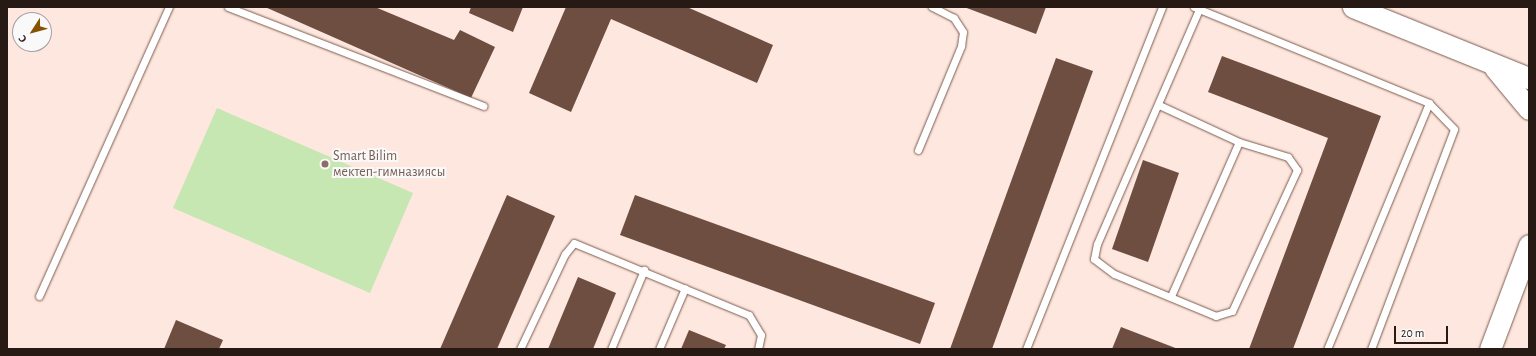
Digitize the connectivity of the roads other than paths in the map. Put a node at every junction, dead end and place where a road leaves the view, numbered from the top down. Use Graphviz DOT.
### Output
graph roads {
  1 [pos="169,7"];
  2 [pos="228,7"];
  3 [pos="932,7"];
  4 [pos="1162,7"];
  5 [pos="1352,7"];
  6 [pos="1198,8"];
  7 [pos="1488,62"];
  8 [pos="1529,63"];
  9 [pos="1529,78"];
  10 [pos="1429,103"];
  11 [pos="1159,105"];
  12 [pos="483,106"];
  13 [pos="1529,109"];
  14 [pos="1239,142"];
  15 [pos="918,150"];
  16 [pos="1529,245"];
  17 [pos="644,270"];
  18 [pos="684,288"];
  19 [pos="40,296"];
  20 [pos="1171,296"];
  21 [pos="520,349"];
  22 [pos="611,349"];
  23 [pos="659,349"];
  24 [pos="758,349"];
  25 [pos="1026,349"];
  26 [pos="1327,349"];
  27 [pos="1371,349"];
  28 [pos="1490,349"];
  1 -- 19 [label="lane"];
  2 -- 12 [label="lane"];
  3 -- 15 [label="lane"];
  4 -- 25 [label="lane"];
  5 -- 7 [label="main road"];
  6 -- 10 [label="lane"];
  6 -- 11 [label="lane"];
  7 -- 8 [label="main road"];
  7 -- 9 [label="main road"];
  7 -- 13 [label="main road"];
  10 -- 26 [label="lane"];
  10 -- 27 [label="lane"];
  11 -- 14 [label="lane"];
  11 -- 20 [label="lane"];
  14 -- 20 [label="lane"];
  14 -- 20 [label="lane"];
  16 -- 28 [label="main road"];
  17 -- 18 [label="lane"];
  17 -- 21 [label="lane"];
  17 -- 22 [label="lane"];
  18 -- 23 [label="lane"];
  18 -- 24 [label="lane"];
}
